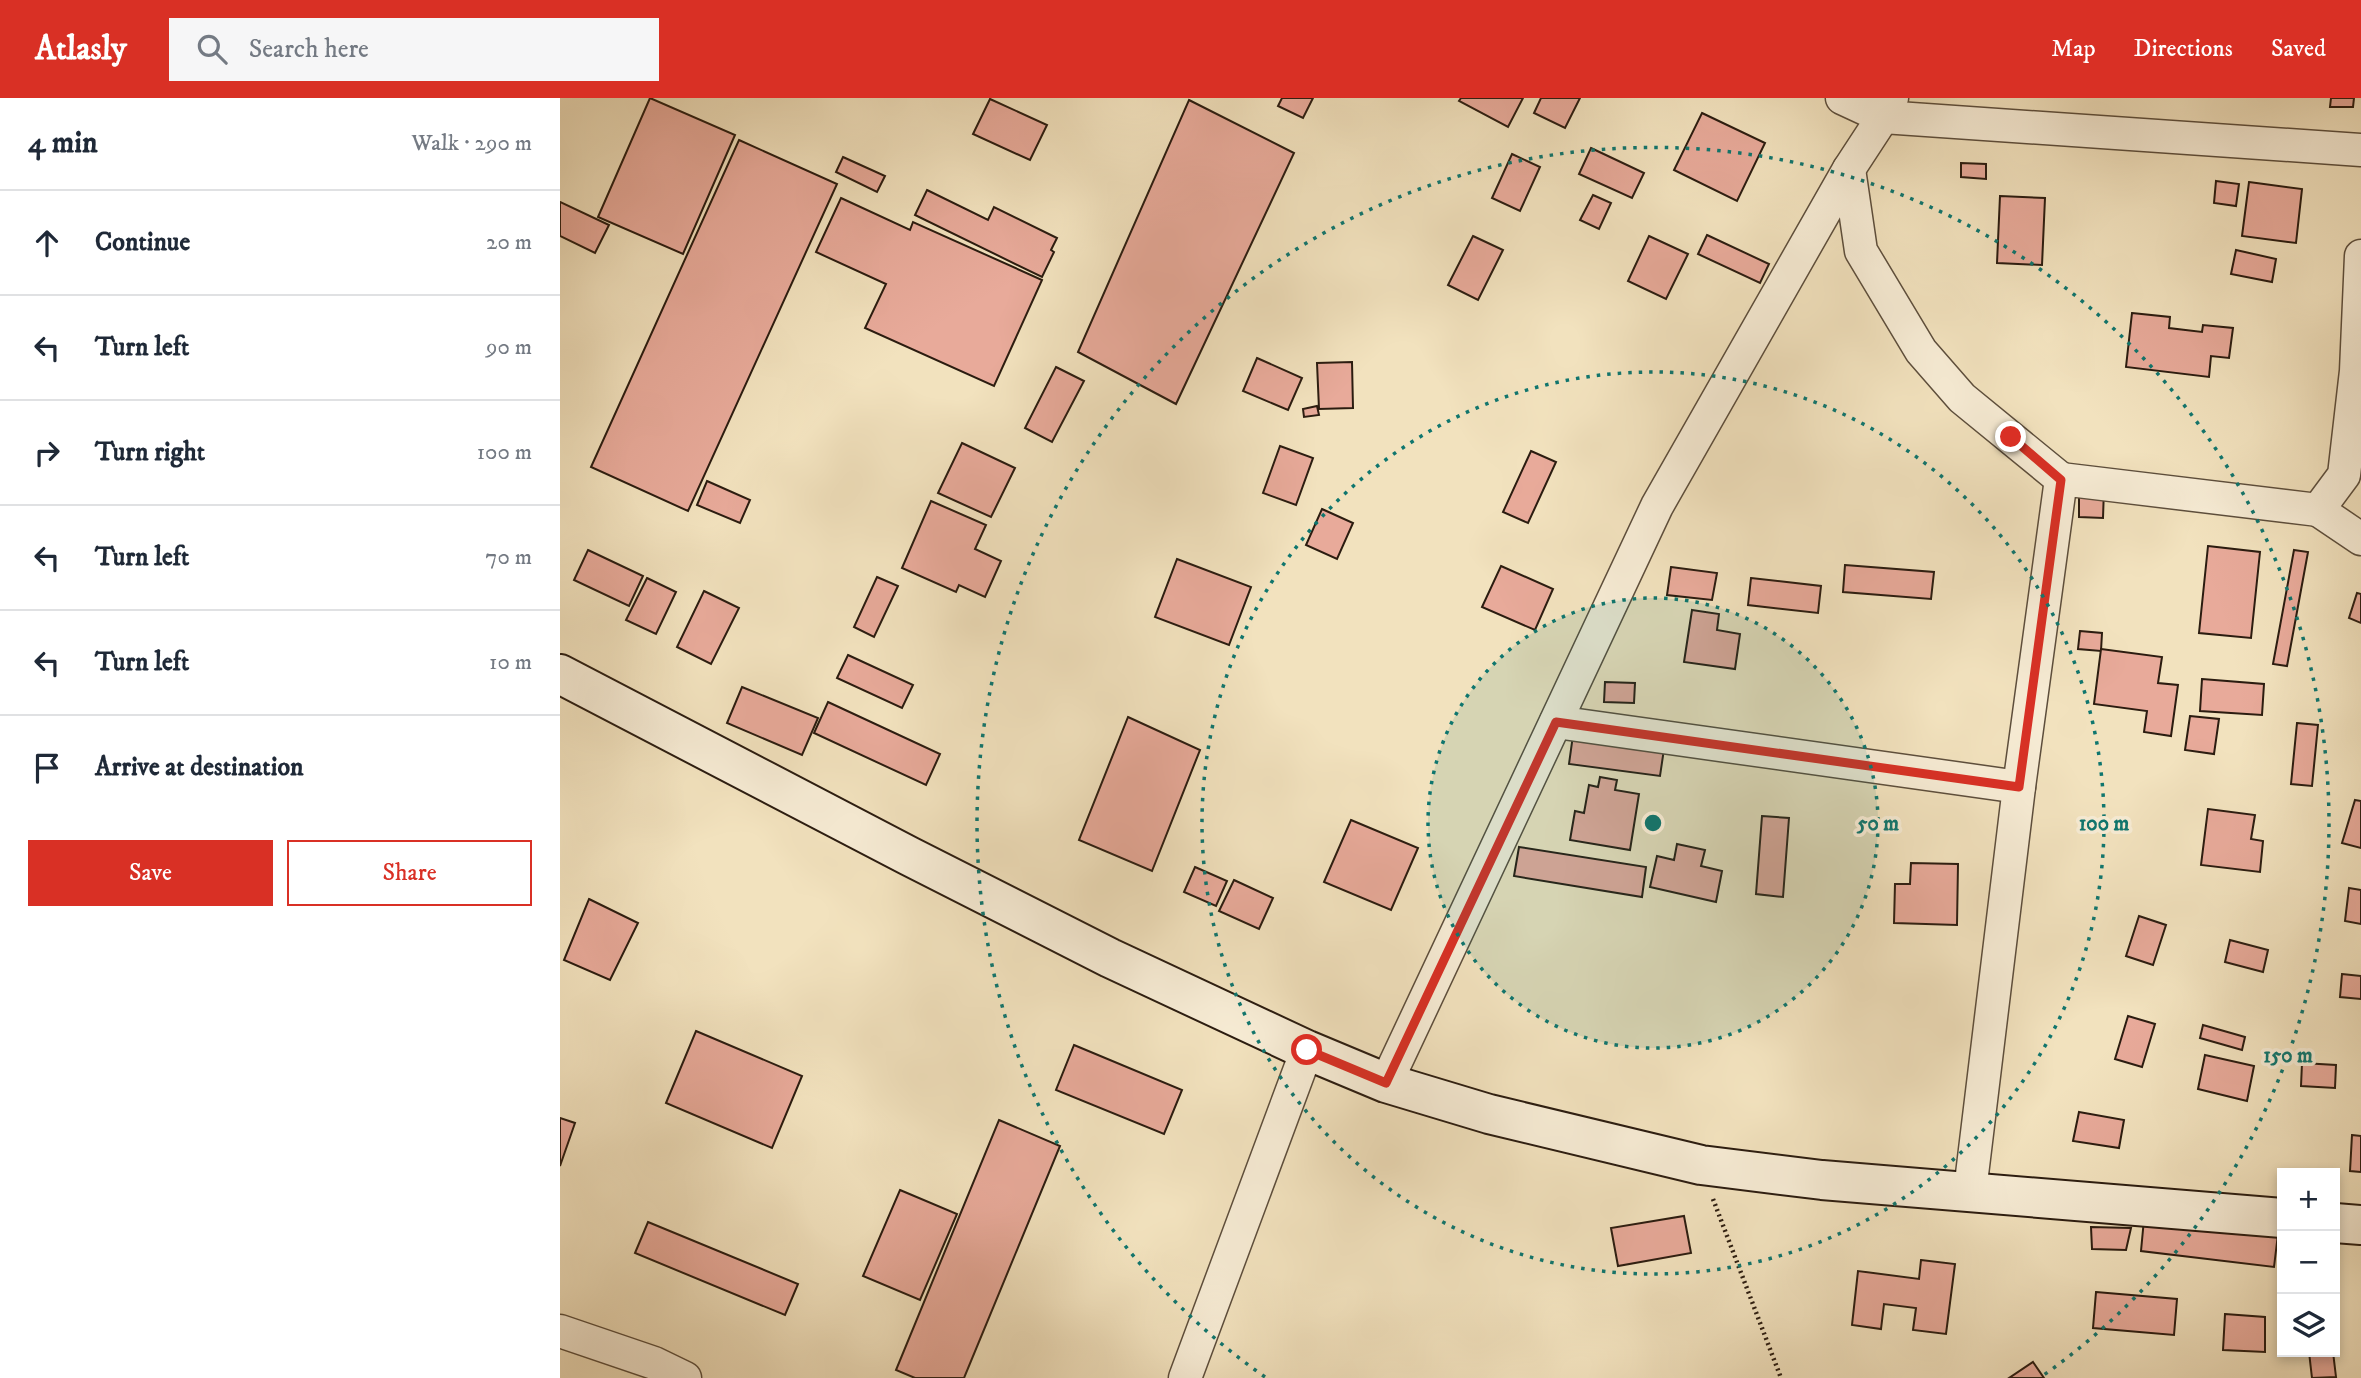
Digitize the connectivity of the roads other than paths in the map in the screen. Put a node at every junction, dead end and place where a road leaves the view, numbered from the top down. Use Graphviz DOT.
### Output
graph roads {
  1 [pos="1842,98"];
  2 [pos="1887,107"];
  3 [pos="2361,150"];
  4 [pos="1849,169"];
  5 [pos="2361,256"];
  6 [pos="2061,480"];
  7 [pos="2318,510"];
  8 [pos="2361,539"];
  9 [pos="560,675"];
  10 [pos="1556,722"];
  11 [pos="2019,787"];
  12 [pos="1307,1050"];
  13 [pos="1386,1083"];
  14 [pos="1970,1191"];
  15 [pos="2277,1218"];
  16 [pos="2340,1223"];
  17 [pos="2361,1225"];
  18 [pos="560,1331"];
  19 [pos="685,1378"];
  20 [pos="1185,1378"];
  1 -- 2 [label="street"];
  2 -- 3 [label="street"];
  2 -- 4 [label="street"];
  4 -- 6 [label="street"];
  4 -- 10 [label="street"];
  5 -- 7 [label="street"];
  6 -- 7 [label="street"];
  6 -- 11 [label="street"];
  7 -- 8 [label="street"];
  9 -- 12 [label="street"];
  10 -- 11 [label="street"];
  10 -- 13 [label="street"];
  11 -- 14 [label="street"];
  12 -- 13 [label="street"];
  12 -- 20 [label="street"];
  13 -- 14 [label="street"];
  14 -- 15 [label="street"];
  16 -- 17 [label="street"];
  18 -- 19 [label="street"];
}
